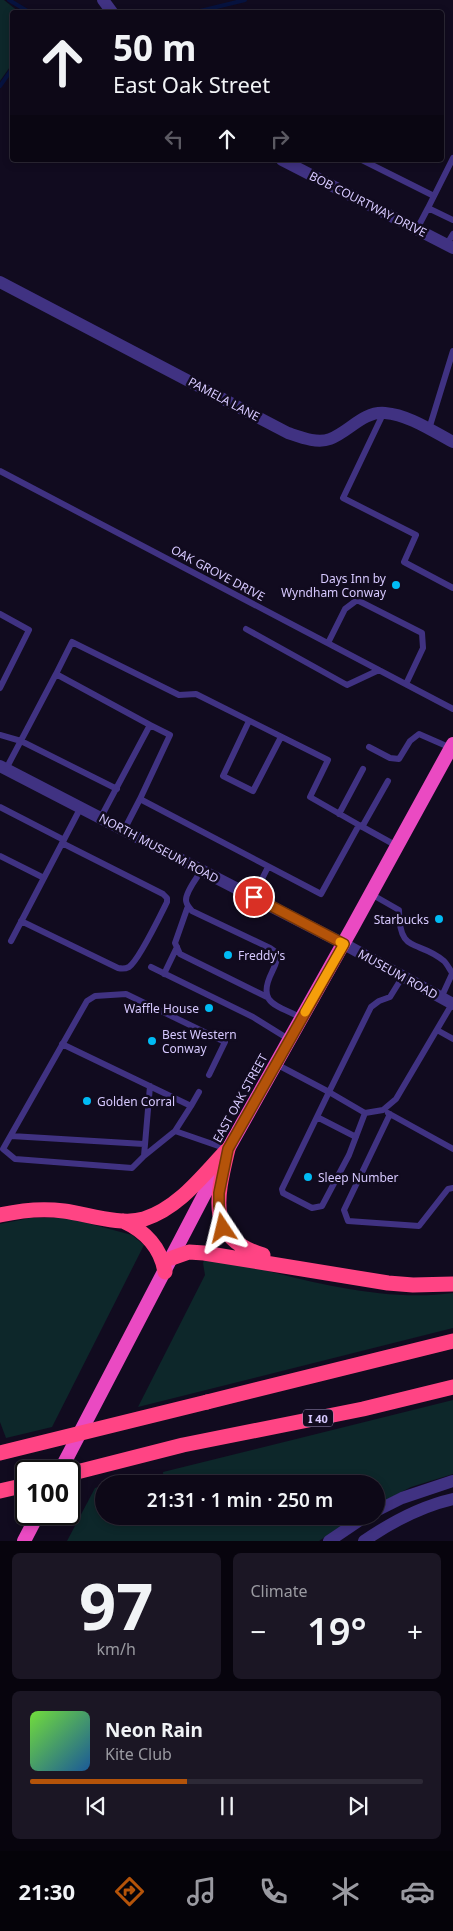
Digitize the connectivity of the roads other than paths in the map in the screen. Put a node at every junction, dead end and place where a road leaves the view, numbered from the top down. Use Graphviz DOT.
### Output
graph roads {
  1 [pos="453,158"];
  2 [pos="286,162"];
  3 [pos="366,162"];
  4 [pos="434,196"];
  5 [pos="428,208"];
  6 [pos="453,220"];
  7 [pos="418,229"];
  8 [pos="451,242"];
  9 [pos="0,282"];
  10 [pos="453,351"];
  11 [pos="384,412"];
  12 [pos="428,429"];
  13 [pos="453,442"];
  14 [pos="0,470"];
  15 [pos="453,588"];
  16 [pos="0,614"];
  17 [pos="246,629"];
  18 [pos="328,643"];
  19 [pos="379,670"];
  20 [pos="56,674"];
  21 [pos="406,684"];
  22 [pos="0,688"];
  23 [pos="453,708"];
  24 [pos="249,721"];
  25 [pos="150,725"];
  26 [pos="0,735"];
  27 [pos="280,737"];
  28 [pos="21,741"];
  29 [pos="452,746"];
  30 [pos="369,747"];
  31 [pos="3,767"];
  32 [pos="363,769"];
  33 [pos="388,781"];
  34 [pos="117,789"];
  35 [pos="140,799"];
  36 [pos="0,807"];
  37 [pos="81,807"];
  38 [pos="339,814"];
  39 [pos="101,817"];
  40 [pos="361,826"];
  41 [pos="124,830"];
  42 [pos="63,842"];
  43 [pos="397,847"];
  44 [pos="0,856"];
  45 [pos="268,867"];
  46 [pos="201,871"];
  47 [pos="44,878"];
  48 [pos="371,894"];
  49 [pos="254,897"];
  50 [pos="190,908"];
  51 [pos="21,921"];
  52 [pos="11,941"];
  53 [pos="344,944"];
  54 [pos="177,947"];
  55 [pos="151,967"];
  56 [pos="164,974"];
  57 [pos="453,974"];
  58 [pos="403,976"];
  59 [pos="268,998"];
  60 [pos="441,998"];
  61 [pos="453,1004"];
  62 [pos="302,1018"];
  63 [pos="437,1030"];
  64 [pos="453,1039"];
  65 [pos="290,1040"];
  66 [pos="62,1044"];
  67 [pos="276,1064"];
  68 [pos="209,1074"];
  69 [pos="150,1086"];
  70 [pos="198,1092"];
  71 [pos="328,1092"];
  72 [pos="191,1106"];
  73 [pos="383,1110"];
  74 [pos="365,1113"];
  75 [pos="390,1114"];
  76 [pos="317,1117"];
  77 [pos="175,1131"];
  78 [pos="11,1136"];
  79 [pos="356,1137"];
  80 [pos="144,1144"];
  81 [pos="228,1149"];
  82 [pos="453,1149"];
  83 [pos="144,1156"];
  84 [pos="453,1188"];
  85 [pos="0,1215"];
  86 [pos="122,1221"];
  87 [pos="172,1258"];
  88 [pos="312,1270"];
  89 [pos="165,1272"];
  90 [pos="453,1284"];
  91 [pos="453,1341"];
  92 [pos="453,1387"];
  93 [pos="0,1452"];
  94 [pos="66,1460"];
  95 [pos="80,1471"];
  96 [pos="453,1481"];
  97 [pos="15,1487"];
  98 [pos="0,1491"];
  99 [pos="453,1499"];
  100 [pos="385,1506"];
  101 [pos="32,1525"];
  102 [pos="353,1525"];
  103 [pos="24,1541"];
  104 [pos="329,1541"];
  105 [pos="364,1541"];
  1 -- 4 [label="lane"];
  2 -- 7 [label="street, BOB COURTWAY DRIVE"];
  3 -- 4 [label="lane"];
  4 -- 5 [label="lane"];
  5 -- 6 [label="lane"];
  5 -- 7 [label="lane"];
  7 -- 8 [label="street, BOB COURTWAY DRIVE"];
  9 -- 11 [label="street, PAMELA LANE"];
  10 -- 12 [label="lane"];
  11 -- 12 [label="street"];
  11 -- 15 [label="lane"];
  12 -- 13 [label="street"];
  14 -- 18 [label="lane, OAK GROVE DRIVE"];
  16 -- 22 [label="lane"];
  17 -- 19 [label="lane"];
  18 -- 19 [label="lane, OAK GROVE DRIVE"];
  18 -- 21 [label="lane"];
  19 -- 21 [label="lane, OAK GROVE DRIVE"];
  20 -- 24 [label="lane"];
  20 -- 25 [label="lane"];
  20 -- 28 [label="lane"];
  21 -- 23 [label="lane, OAK GROVE DRIVE"];
  24 -- 27 [label="lane"];
  24 -- 27 [label="lane"];
  25 -- 34 [label="lane"];
  25 -- 35 [label="lane"];
  26 -- 28 [label="lane"];
  27 -- 38 [label="lane"];
  28 -- 31 [label="lane"];
  28 -- 34 [label="lane"];
  29 -- 30 [label="lane"];
  29 -- 43 [label="highway, EAST OAK STREET"];
  31 -- 37 [label="street, NORTH MUSEUM ROAD"];
  32 -- 38 [label="lane"];
  33 -- 40 [label="lane"];
  34 -- 39 [label="lane"];
  35 -- 41 [label="lane"];
  35 -- 45 [label="lane"];
  36 -- 42 [label="lane"];
  37 -- 39 [label="street, NORTH MUSEUM ROAD"];
  37 -- 42 [label="lane"];
  38 -- 40 [label="lane"];
  39 -- 41 [label="street, NORTH MUSEUM ROAD"];
  40 -- 43 [label="lane"];
  40 -- 45 [label="lane"];
  41 -- 46 [label="street, NORTH MUSEUM ROAD"];
  42 -- 47 [label="lane"];
  42 -- 51 [label="lane"];
  43 -- 48 [label="highway, EAST OAK STREET"];
  44 -- 47 [label="lane"];
  45 -- 49 [label="lane"];
  46 -- 49 [label="street, NORTH MUSEUM ROAD"];
  46 -- 50 [label="lane"];
  47 -- 51 [label="lane"];
  48 -- 53 [label="highway, EAST OAK STREET"];
  48 -- 57 [label="lane"];
  49 -- 53 [label="street, NORTH MUSEUM ROAD"];
  50 -- 54 [label="lane"];
  50 -- 59 [label="lane"];
  51 -- 52 [label="lane"];
  53 -- 58 [label="street, MUSEUM ROAD"];
  53 -- 62 [label="highway, EAST OAK STREET"];
  54 -- 56 [label="lane"];
  54 -- 59 [label="lane"];
  55 -- 56 [label="lane"];
  56 -- 65 [label="lane"];
  57 -- 60 [label="lane"];
  58 -- 60 [label="street, MUSEUM ROAD"];
  58 -- 71 [label="lane"];
  59 -- 62 [label="lane"];
  60 -- 61 [label="street, MUSEUM ROAD"];
  61 -- 63 [label="lane"];
  62 -- 65 [label="highway, EAST OAK STREET"];
  63 -- 64 [label="lane"];
  63 -- 73 [label="lane"];
  65 -- 67 [label="highway, EAST OAK STREET"];
  66 -- 68 [label="lane"];
  66 -- 69 [label="lane"];
  66 -- 78 [label="lane"];
  67 -- 71 [label="lane"];
  67 -- 81 [label="highway, EAST OAK STREET"];
  69 -- 72 [label="lane"];
  69 -- 80 [label="lane"];
  70 -- 72 [label="lane"];
  71 -- 74 [label="lane"];
  71 -- 76 [label="lane"];
  72 -- 77 [label="lane"];
  73 -- 74 [label="lane"];
  73 -- 75 [label="lane"];
  74 -- 79 [label="lane"];
  75 -- 82 [label="lane"];
  75 -- 84 [label="lane"];
  76 -- 79 [label="lane"];
  76 -- 79 [label="lane"];
  77 -- 81 [label="lane"];
  77 -- 83 [label="lane"];
  78 -- 80 [label="lane"];
  78 -- 83 [label="lane"];
  80 -- 83 [label="lane"];
  81 -- 86 [label="highway"];
  81 -- 87 [label="highway, EAST OAK STREET"];
  81 -- 88 [label="highway"];
  85 -- 86 [label="highway"];
  86 -- 89 [label="highway"];
  87 -- 88 [label="highway"];
  87 -- 89 [label="highway, EAST OAK STREET"];
  88 -- 90 [label="highway"];
  89 -- 94 [label="highway, EAST OAK STREET"];
  91 -- 93 [label="highway, bridge"];
  92 -- 95 [label="highway, I 40"];
  96 -- 100 [label="street"];
  97 -- 98 [label="highway"];
  99 -- 105 [label="street"];
  101 -- 103 [label="highway"];
  102 -- 104 [label="street"];
}
